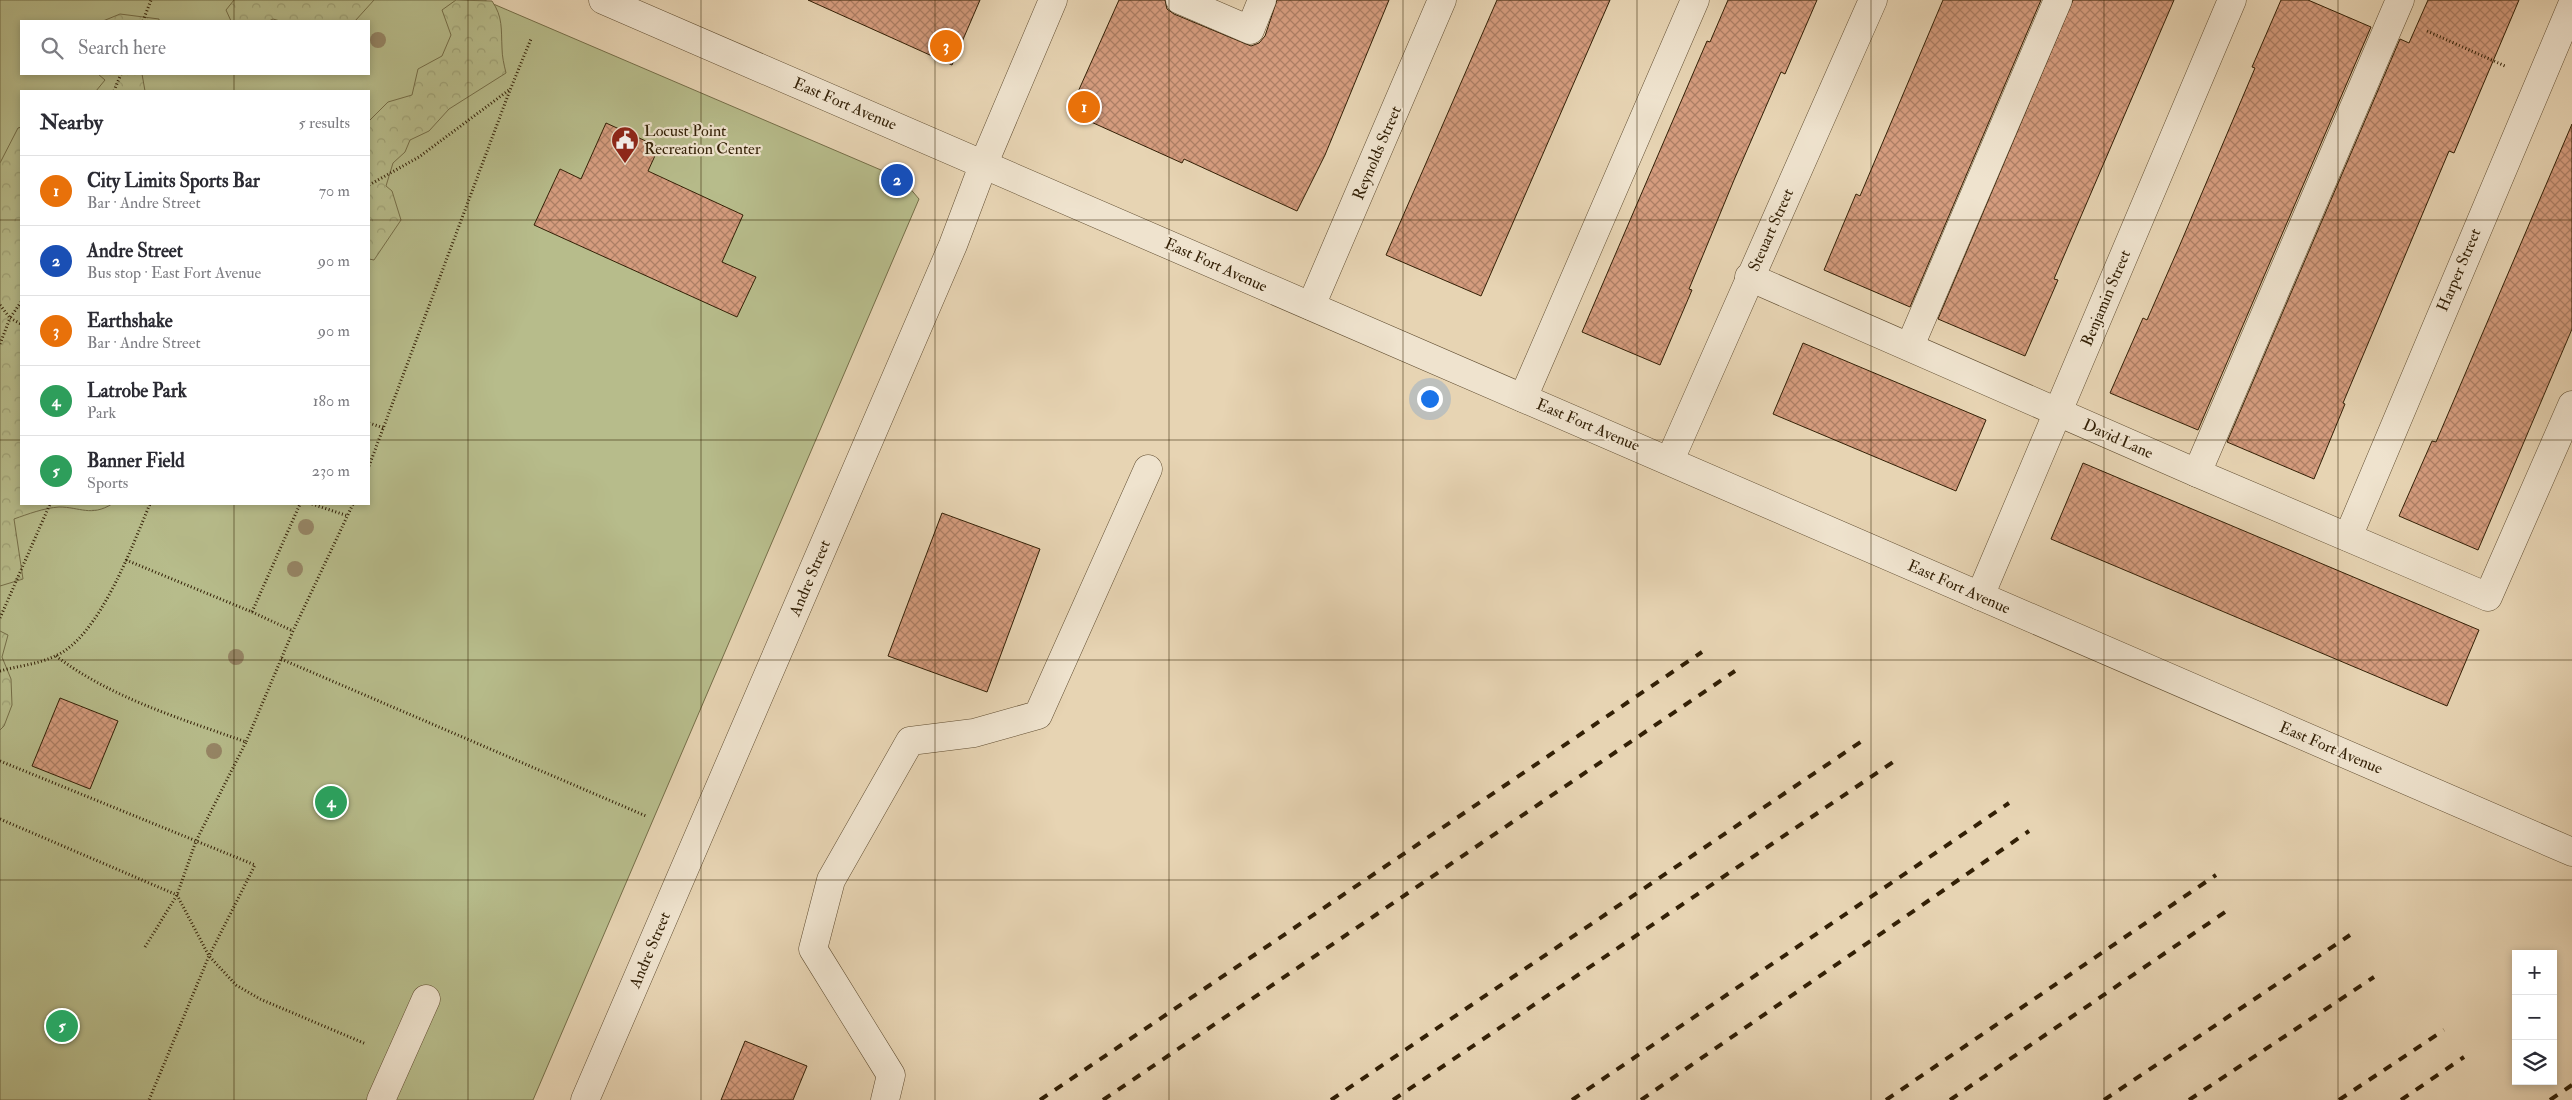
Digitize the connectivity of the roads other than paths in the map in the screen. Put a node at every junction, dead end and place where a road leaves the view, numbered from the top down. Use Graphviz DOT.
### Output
graph roads {
  1 [pos="1053,0"];
  2 [pos="1180,0"];
  3 [pos="1262,0"];
  4 [pos="1442,0"];
  5 [pos="1695,0"];
  6 [pos="1873,0"];
  7 [pos="2058,0"];
  8 [pos="2232,0"];
  9 [pos="614,2"];
  10 [pos="2572,5"];
  11 [pos="2397,8"];
  12 [pos="984,163"];
  13 [pos="1749,277"];
  14 [pos="1311,306"];
  15 [pos="1910,346"];
  16 [pos="1523,398"];
  17 [pos="2572,405"];
  18 [pos="2058,412"];
  19 [pos="1670,460"];
  20 [pos="1148,469"];
  21 [pos="2197,474"];
  22 [pos="2348,537"];
  23 [pos="1980,596"];
  24 [pos="2572,852"];
  25 [pos="426,999"];
  26 [pos="381,1100"];
  27 [pos="585,1100"];
  28 [pos="885,1100"];
  1 -- 12 [label="street, Andre Street"];
  2 -- 3 [label="street"];
  4 -- 14 [label="street, Reynolds Street"];
  5 -- 16 [label="street"];
  6 -- 13 [label="street, Steuart Street"];
  7 -- 15 [label="street"];
  8 -- 18 [label="street, Benjamin Street"];
  9 -- 12 [label="street, East Fort Avenue"];
  10 -- 22 [label="street, Harper Street"];
  11 -- 21 [label="street"];
  12 -- 14 [label="street, East Fort Avenue"];
  12 -- 27 [label="street, Andre Street"];
  13 -- 15 [label="street, David Lane"];
  13 -- 19 [label="street, Steuart Street"];
  14 -- 16 [label="street, East Fort Avenue"];
  15 -- 18 [label="street, David Lane"];
  16 -- 19 [label="street, East Fort Avenue"];
  17 -- 22 [label="street, David Lane"];
  18 -- 21 [label="street, David Lane"];
  18 -- 23 [label="street, Benjamin Street"];
  19 -- 23 [label="street, East Fort Avenue"];
  20 -- 28 [label="street"];
  21 -- 22 [label="street, David Lane"];
  23 -- 24 [label="street, East Fort Avenue"];
  25 -- 26 [label="street"];
}
